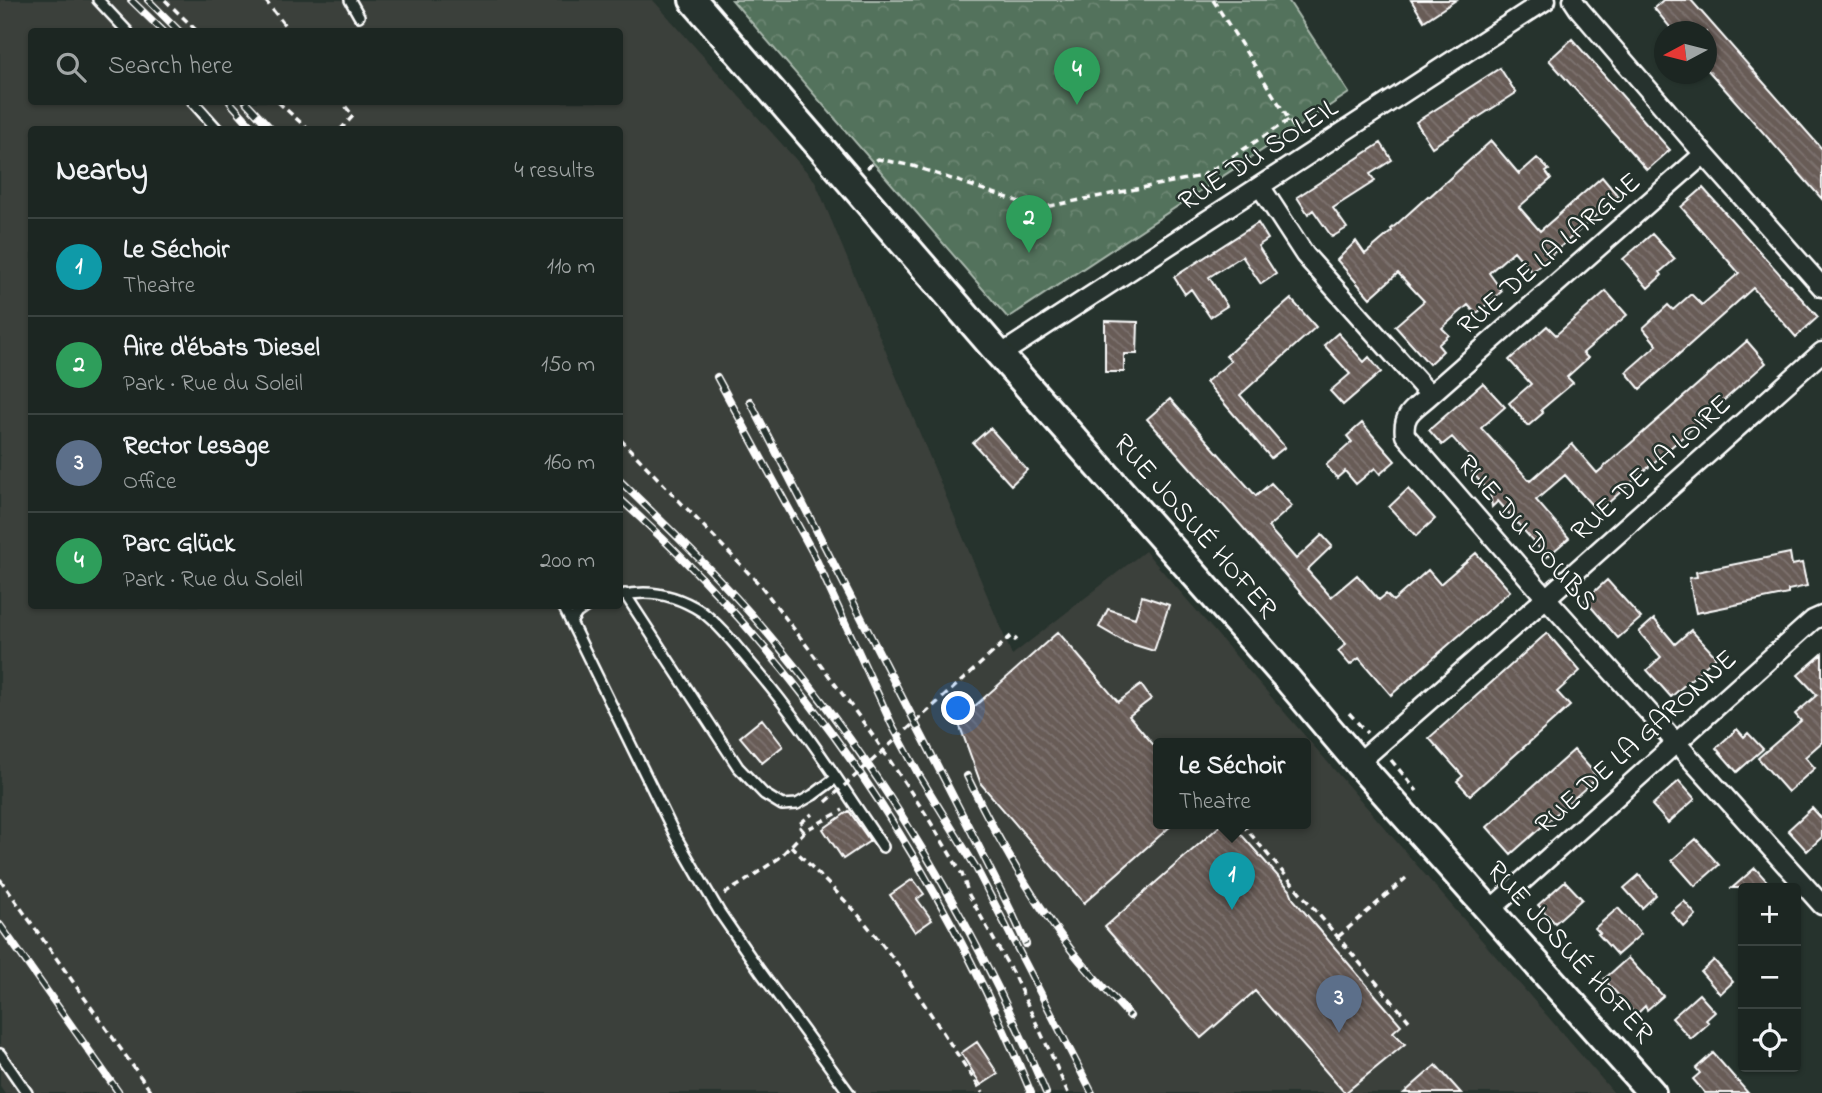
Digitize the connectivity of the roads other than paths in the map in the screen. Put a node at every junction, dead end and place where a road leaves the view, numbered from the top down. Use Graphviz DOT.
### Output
graph roads {
  1 [pos="98,0"];
  2 [pos="350,0"];
  3 [pos="693,0"];
  4 [pos="1546,0"];
  5 [pos="1573,0"];
  6 [pos="359,16"];
  7 [pos="124,28"];
  8 [pos="196,105"];
  9 [pos="214,126"];
  10 [pos="1704,154"];
  11 [pos="1260,186"];
  12 [pos="1822,286"];
  13 [pos="1822,352"];
  14 [pos="1000,355"];
  15 [pos="1430,395"];
  16 [pos="623,595"];
  17 [pos="623,596"];
  18 [pos="1546,598"];
  19 [pos="564,609"];
  20 [pos="583,609"];
  21 [pos="1822,616"];
  22 [pos="571,622"];
  23 [pos="1677,744"];
  24 [pos="1358,763"];
  25 [pos="836,778"];
  26 [pos="883,848"];
  27 [pos="1822,905"];
  28 [pos="1489,911"];
  29 [pos="0,1054"];
  30 [pos="27,1093"];
  31 [pos="849,1093"];
  32 [pos="1653,1093"];
  1 -- 7 [label="lane"];
  2 -- 6 [label="lane"];
  3 -- 14 [label="main road, RUE JOSUÉ HOFER"];
  4 -- 11 [label="street, RUE DU SOLEIL"];
  5 -- 10 [label="street"];
  8 -- 9 [label="lane"];
  10 -- 12 [label="street"];
  10 -- 15 [label="street, RUE DE LA LARGUE"];
  11 -- 14 [label="street, RUE DU SOLEIL"];
  11 -- 15 [label="street"];
  13 -- 18 [label="street, RUE DE LA LOIRE"];
  14 -- 24 [label="main road, RUE JOSUÉ HOFER"];
  15 -- 18 [label="street, RUE DU DOUBS"];
  16 -- 25 [label="lane"];
  17 -- 25 [label="lane"];
  18 -- 23 [label="street, RUE DU DOUBS"];
  18 -- 24 [label="street, RUE DE LA LOIRE"];
  19 -- 22 [label="lane"];
  20 -- 22 [label="lane"];
  21 -- 23 [label="street, RUE DE LA GARONNE"];
  22 -- 31 [label="lane"];
  23 -- 27 [label="street, RUE DU DOUBS"];
  23 -- 28 [label="street, RUE DE LA GARONNE"];
  24 -- 28 [label="main road, RUE JOSUÉ HOFER"];
  25 -- 26 [label="lane"];
  28 -- 32 [label="main road, RUE JOSUÉ HOFER"];
  29 -- 30 [label="lane"];
}
